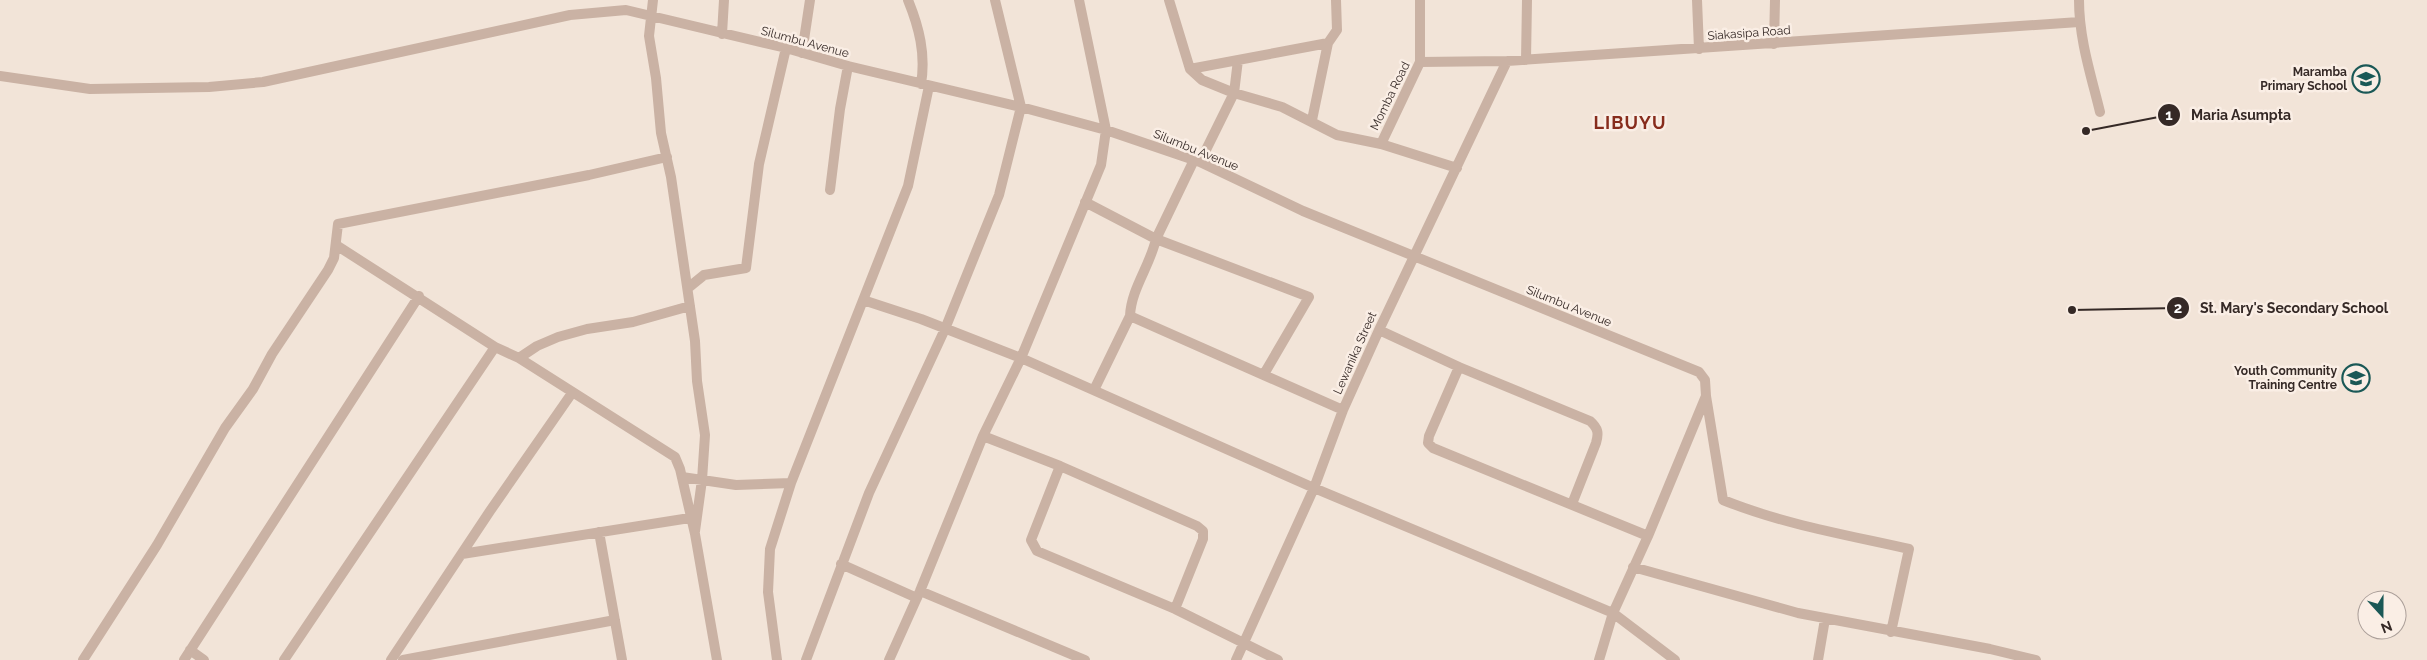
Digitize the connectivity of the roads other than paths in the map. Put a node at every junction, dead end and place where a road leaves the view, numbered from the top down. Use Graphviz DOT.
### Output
graph roads {
  1 [pos="653,0"];
  2 [pos="724,0"];
  3 [pos="810,0"];
  4 [pos="908,0"];
  5 [pos="995,0"];
  6 [pos="1078,0"];
  7 [pos="1169,0"];
  8 [pos="1336,0"];
  9 [pos="1420,0"];
  10 [pos="1527,0"];
  11 [pos="1697,0"];
  12 [pos="1776,0"];
  13 [pos="2079,0"];
  14 [pos="652,16"];
  15 [pos="2079,22"];
  16 [pos="722,34"];
  17 [pos="1328,43"];
  18 [pos="1774,44"];
  19 [pos="786,48"];
  20 [pos="1699,49"];
  21 [pos="802,53"];
  22 [pos="1238,60"];
  23 [pos="1526,60"];
  24 [pos="1420,62"];
  25 [pos="1507,62"];
  26 [pos="848,66"];
  27 [pos="1190,69"];
  28 [pos="0,76"];
  29 [pos="925,85"];
  30 [pos="1234,93"];
  31 [pos="1021,107"];
  32 [pos="2100,112"];
  33 [pos="1312,120"];
  34 [pos="1106,130"];
  35 [pos="1381,144"];
  36 [pos="667,157"];
  37 [pos="1197,161"];
  38 [pos="1457,168"];
  39 [pos="830,190"];
  40 [pos="1085,202"];
  41 [pos="1156,239"];
  42 [pos="336,245"];
  43 [pos="1415,257"];
  44 [pos="688,288"];
  45 [pos="419,296"];
  46 [pos="863,300"];
  47 [pos="690,306"];
  48 [pos="1130,316"];
  49 [pos="946,329"];
  50 [pos="1379,330"];
  51 [pos="495,347"];
  52 [pos="519,358"];
  53 [pos="1021,358"];
  54 [pos="1459,367"];
  55 [pos="1264,374"];
  56 [pos="1094,390"];
  57 [pos="572,393"];
  58 [pos="1706,396"];
  59 [pos="1343,410"];
  60 [pos="983,436"];
  61 [pos="1060,466"];
  62 [pos="682,477"];
  63 [pos="702,480"];
  64 [pos="791,483"];
  65 [pos="1314,488"];
  66 [pos="1572,504"];
  67 [pos="694,517"];
  68 [pos="599,532"];
  69 [pos="1648,536"];
  70 [pos="462,554"];
  71 [pos="841,564"];
  72 [pos="1633,568"];
  73 [pos="919,594"];
  74 [pos="1175,609"];
  75 [pos="1613,613"];
  76 [pos="1825,619"];
  77 [pos="615,620"];
  78 [pos="1891,632"];
  79 [pos="1244,643"];
  80 [pos="190,650"];
  81 [pos="83,660"];
  82 [pos="184,660"];
  83 [pos="204,660"];
  84 [pos="284,660"];
  85 [pos="391,660"];
  86 [pos="403,660"];
  87 [pos="622,660"];
  88 [pos="717,660"];
  89 [pos="778,660"];
  90 [pos="806,660"];
  91 [pos="889,660"];
  92 [pos="1084,660"];
  93 [pos="1236,660"];
  94 [pos="1278,660"];
  95 [pos="1599,660"];
  96 [pos="1675,660"];
  97 [pos="1818,660"];
  98 [pos="2036,660"];
  1 -- 14 [label="street"];
  2 -- 16 [label="street"];
  3 -- 21 [label="street"];
  4 -- 29 [label="street"];
  5 -- 31 [label="street"];
  6 -- 34 [label="street"];
  7 -- 27 [label="street"];
  8 -- 17 [label="street"];
  9 -- 24 [label="street, Momba Road"];
  10 -- 23 [label="street"];
  11 -- 20 [label="street"];
  12 -- 18 [label="street"];
  13 -- 15 [label="street"];
  14 -- 16 [label="street, Silumbu Avenue"];
  14 -- 28 [label="street, Silumbu Avenue"];
  14 -- 36 [label="street"];
  15 -- 18 [label="street, Siakasipa Road"];
  15 -- 32 [label="street"];
  16 -- 19 [label="street, Silumbu Avenue"];
  17 -- 22 [label="street"];
  17 -- 33 [label="street"];
  18 -- 20 [label="street, Siakasipa Road"];
  19 -- 21 [label="street, Silumbu Avenue"];
  19 -- 44 [label="street"];
  20 -- 23 [label="street, Siakasipa Road"];
  21 -- 26 [label="street, Silumbu Avenue"];
  22 -- 27 [label="street"];
  22 -- 30 [label="street"];
  23 -- 25 [label="street, Siakasipa Road"];
  24 -- 25 [label="street, Siakasipa Road"];
  24 -- 35 [label="street, Momba Road"];
  25 -- 38 [label="street, Lewanika Street"];
  26 -- 29 [label="street, Silumbu Avenue"];
  26 -- 39 [label="street"];
  27 -- 30 [label="street"];
  29 -- 31 [label="street, Silumbu Avenue"];
  29 -- 46 [label="street"];
  30 -- 33 [label="street"];
  30 -- 37 [label="street"];
  31 -- 34 [label="street, Silumbu Avenue"];
  31 -- 49 [label="street"];
  33 -- 35 [label="street"];
  34 -- 37 [label="street, Silumbu Avenue"];
  34 -- 40 [label="street"];
  35 -- 38 [label="street"];
  36 -- 42 [label="street"];
  36 -- 44 [label="street"];
  37 -- 41 [label="street"];
  37 -- 43 [label="street, Silumbu Avenue"];
  38 -- 43 [label="street, Lewanika Street"];
  40 -- 41 [label="street"];
  40 -- 53 [label="street"];
  41 -- 48 [label="street"];
  41 -- 55 [label="street"];
  42 -- 45 [label="street"];
  42 -- 81 [label="street"];
  43 -- 50 [label="street, Lewanika Street"];
  43 -- 58 [label="street, Silumbu Avenue"];
  44 -- 47 [label="street"];
  45 -- 51 [label="street"];
  45 -- 80 [label="street"];
  46 -- 49 [label="street"];
  46 -- 64 [label="street"];
  47 -- 52 [label="street"];
  47 -- 63 [label="street"];
  48 -- 55 [label="street"];
  48 -- 56 [label="street"];
  49 -- 53 [label="street"];
  49 -- 71 [label="street"];
  50 -- 54 [label="street"];
  50 -- 59 [label="street, Lewanika Street"];
  51 -- 52 [label="street"];
  51 -- 84 [label="street"];
  52 -- 57 [label="street"];
  53 -- 56 [label="street"];
  53 -- 60 [label="street"];
  54 -- 66 [label="street"];
  54 -- 66 [label="street"];
  55 -- 59 [label="street"];
  56 -- 65 [label="street"];
  57 -- 62 [label="street"];
  57 -- 70 [label="street"];
  58 -- 69 [label="street"];
  58 -- 78 [label="street"];
  59 -- 65 [label="street, Lewanika Street"];
  60 -- 61 [label="street"];
  60 -- 73 [label="street"];
  61 -- 74 [label="street"];
  61 -- 74 [label="street"];
  62 -- 63 [label="street"];
  62 -- 67 [label="street"];
  63 -- 64 [label="street"];
  63 -- 67 [label="street"];
  64 -- 89 [label="street"];
  65 -- 75 [label="street"];
  65 -- 79 [label="street, Lewanika Street"];
  66 -- 69 [label="street"];
  67 -- 68 [label="street"];
  67 -- 88 [label="street"];
  68 -- 70 [label="street"];
  68 -- 77 [label="street"];
  69 -- 72 [label="street"];
  70 -- 85 [label="street"];
  71 -- 73 [label="street"];
  71 -- 90 [label="street"];
  72 -- 75 [label="street"];
  72 -- 76 [label="street"];
  73 -- 91 [label="street"];
  73 -- 92 [label="street"];
  74 -- 79 [label="street"];
  75 -- 95 [label="street"];
  75 -- 96 [label="street"];
  76 -- 78 [label="street"];
  76 -- 97 [label="street"];
  77 -- 86 [label="street"];
  77 -- 87 [label="street"];
  78 -- 98 [label="street"];
  79 -- 93 [label="street, Lewanika Street"];
  79 -- 94 [label="street"];
  80 -- 82 [label="street"];
  80 -- 83 [label="street"];
}
